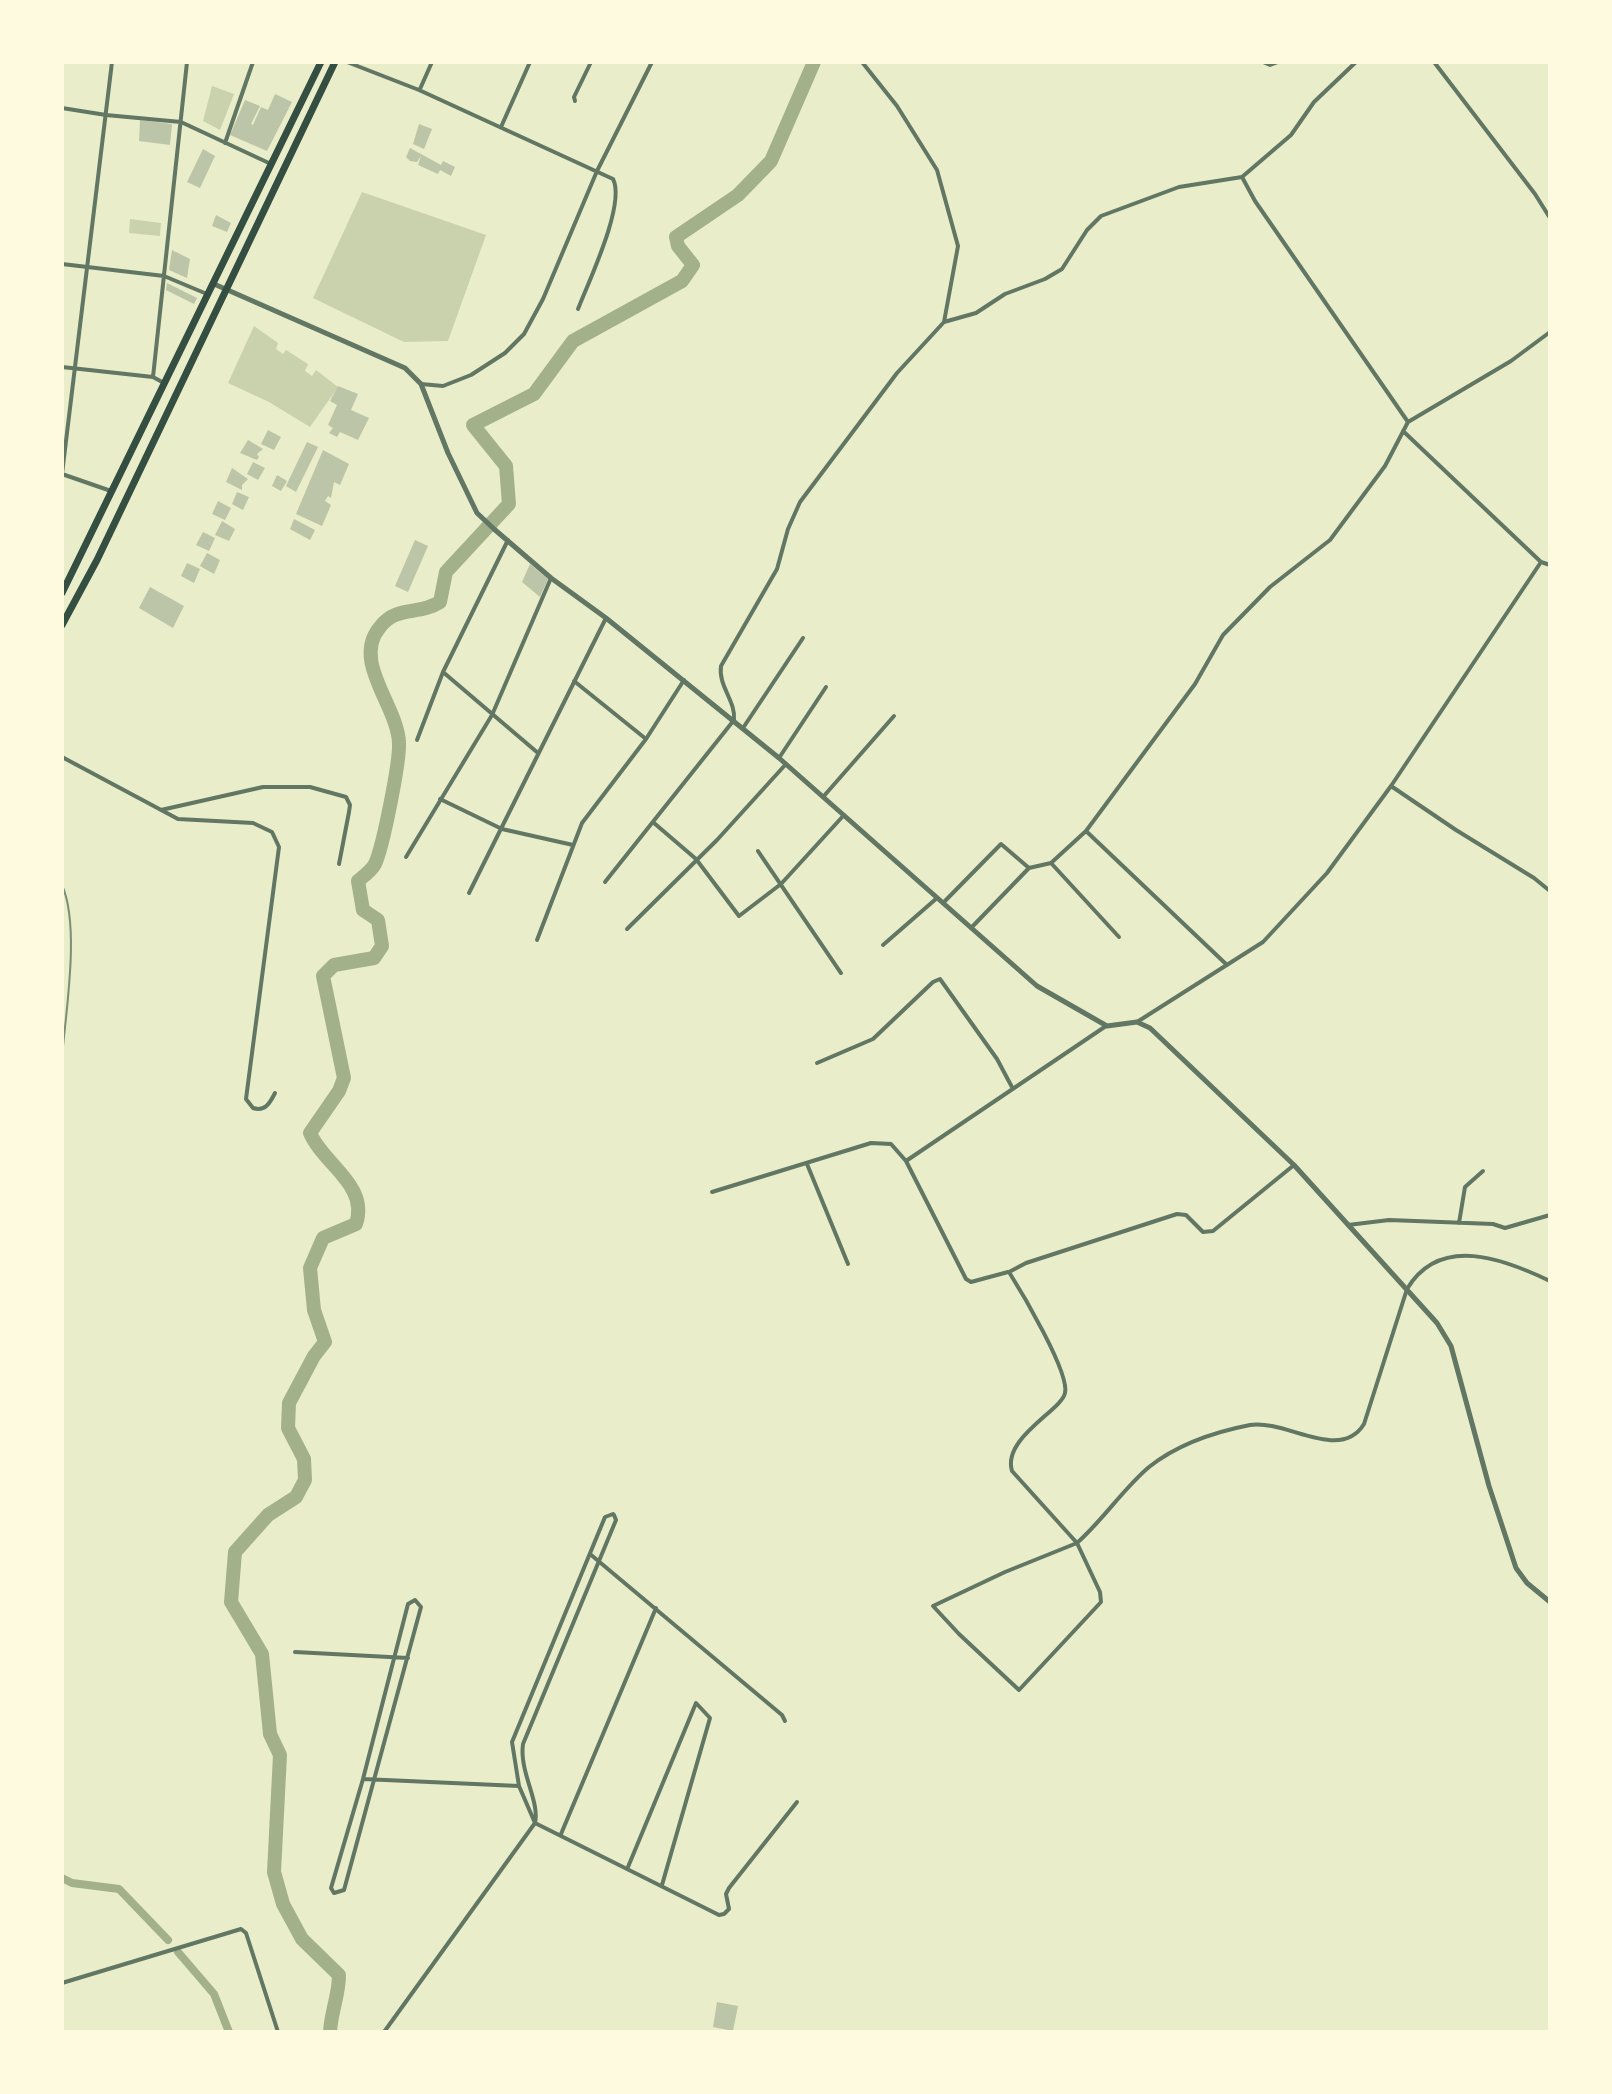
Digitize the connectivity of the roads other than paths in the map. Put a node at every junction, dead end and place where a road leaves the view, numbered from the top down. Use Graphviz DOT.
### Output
graph roads {
  1 [pos="112,62"];
  2 [pos="187,62"];
  3 [pos="253,62"];
  4 [pos="321,62"];
  5 [pos="335,62"];
  6 [pos="347,62"];
  7 [pos="432,62"];
  8 [pos="530,62"];
  9 [pos="591,62"];
  10 [pos="652,62"];
  11 [pos="862,62"];
  12 [pos="1278,62"];
  13 [pos="1356,62"];
  14 [pos="1434,62"];
  15 [pos="1265,63"];
  16 [pos="419,90"];
  17 [pos="575,101"];
  18 [pos="62,108"];
  19 [pos="106,115"];
  20 [pos="181,122"];
  21 [pos="501,127"];
  22 [pos="225,143"];
  23 [pos="271,164"];
  24 [pos="597,171"];
  25 [pos="1242,177"];
  26 [pos="1550,218"];
  27 [pos="62,264"];
  28 [pos="87,267"];
  29 [pos="164,276"];
  30 [pos="214,284"];
  31 [pos="226,290"];
  32 [pos="209,295"];
  33 [pos="578,309"];
  34 [pos="944,322"];
  35 [pos="1550,332"];
  36 [pos="62,367"];
  37 [pos="75,368"];
  38 [pos="153,377"];
  39 [pos="164,383"];
  40 [pos="421,384"];
  41 [pos="1408,422"];
  42 [pos="1403,431"];
  43 [pos="62,474"];
  44 [pos="111,491"];
  45 [pos="508,540"];
  46 [pos="1541,562"];
  47 [pos="1550,565"];
  48 [pos="551,578"];
  49 [pos="62,593"];
  50 [pos="606,618"];
  51 [pos="62,625"];
  52 [pos="803,638"];
  53 [pos="443,672"];
  54 [pos="684,680"];
  55 [pos="574,681"];
  56 [pos="826,687"];
  57 [pos="492,715"];
  58 [pos="894,716"];
  59 [pos="734,720"];
  60 [pos="743,728"];
  61 [pos="646,739"];
  62 [pos="417,740"];
  63 [pos="538,753"];
  64 [pos="62,757"];
  65 [pos="779,758"];
  66 [pos="786,764"];
  67 [pos="1391,786"];
  68 [pos="823,797"];
  69 [pos="440,799"];
  70 [pos="158,810"];
  71 [pos="844,815"];
  72 [pos="653,822"];
  73 [pos="502,829"];
  74 [pos="1086,831"];
  75 [pos="573,845"];
  76 [pos="758,851"];
  77 [pos="406,857"];
  78 [pos="696,859"];
  79 [pos="1051,863"];
  80 [pos="339,864"];
  81 [pos="1029,868"];
  82 [pos="605,882"];
  83 [pos="781,884"];
  84 [pos="1550,891"];
  85 [pos="469,893"];
  86 [pos="937,898"];
  87 [pos="943,903"];
  88 [pos="971,928"];
  89 [pos="627,929"];
  90 [pos="1119,937"];
  91 [pos="537,940"];
  92 [pos="883,945"];
  93 [pos="1227,965"];
  94 [pos="841,973"];
  95 [pos="1137,1022"];
  96 [pos="1107,1026"];
  97 [pos="817,1063"];
  98 [pos="1013,1089"];
  99 [pos="275,1093"];
  100 [pos="906,1161"];
  101 [pos="807,1164"];
  102 [pos="1294,1165"];
  103 [pos="1483,1171"];
  104 [pos="712,1192"];
  105 [pos="1550,1215"];
  106 [pos="1459,1223"];
  107 [pos="1348,1225"];
  108 [pos="848,1264"];
  109 [pos="1009,1272"];
  110 [pos="1550,1281"];
  111 [pos="1407,1289"];
  112 [pos="1077,1543"];
  113 [pos="590,1554"];
  114 [pos="597,1559"];
  115 [pos="1550,1602"];
  116 [pos="656,1607"];
  117 [pos="295,1652"];
  118 [pos="394,1657"];
  119 [pos="408,1658"];
  120 [pos="785,1721"];
  121 [pos="363,1779"];
  122 [pos="376,1780"];
  123 [pos="519,1786"];
  124 [pos="797,1802"];
  125 [pos="535,1823"];
  126 [pos="561,1834"];
  127 [pos="628,1867"];
  128 [pos="662,1885"];
  129 [pos="62,1983"];
  130 [pos="278,2032"];
  131 [pos="384,2032"];
  1 -- 19 [label="street"];
  2 -- 20 [label="street"];
  3 -- 22 [label="street"];
  4 -- 23 [label="main road"];
  5 -- 31 [label="main road"];
  6 -- 16 [label="street"];
  7 -- 16 [label="street"];
  8 -- 21 [label="street"];
  9 -- 17 [label="street"];
  10 -- 24 [label="street"];
  11 -- 34 [label="street"];
  12 -- 15 [label="street"];
  13 -- 25 [label="street"];
  14 -- 26 [label="street"];
  16 -- 21 [label="street"];
  18 -- 19 [label="street"];
  19 -- 20 [label="street"];
  19 -- 28 [label="street"];
  20 -- 22 [label="street"];
  20 -- 29 [label="street"];
  21 -- 24 [label="street"];
  22 -- 23 [label="street"];
  23 -- 30 [label="main road"];
  24 -- 33 [label="street"];
  24 -- 40 [label="street"];
  25 -- 34 [label="street"];
  25 -- 41 [label="street"];
  27 -- 28 [label="street"];
  28 -- 29 [label="street"];
  28 -- 37 [label="street"];
  29 -- 32 [label="street"];
  29 -- 38 [label="street"];
  30 -- 31 [label="street"];
  30 -- 32 [label="main road"];
  31 -- 40 [label="street"];
  31 -- 51 [label="main road"];
  32 -- 39 [label="main road"];
  34 -- 59 [label="street"];
  35 -- 41 [label="street"];
  36 -- 37 [label="street"];
  37 -- 38 [label="street"];
  37 -- 43 [label="street"];
  38 -- 39 [label="street"];
  39 -- 44 [label="main road"];
  40 -- 45 [label="street"];
  41 -- 42 [label="street"];
  42 -- 46 [label="street"];
  42 -- 74 [label="street"];
  43 -- 44 [label="street"];
  44 -- 49 [label="main road"];
  45 -- 48 [label="street"];
  45 -- 53 [label="street"];
  46 -- 47 [label="street"];
  46 -- 67 [label="street"];
  48 -- 50 [label="street"];
  48 -- 57 [label="street"];
  50 -- 54 [label="street"];
  50 -- 55 [label="street"];
  52 -- 60 [label="street"];
  53 -- 57 [label="street"];
  53 -- 62 [label="street"];
  54 -- 59 [label="street"];
  54 -- 61 [label="street"];
  55 -- 61 [label="street"];
  55 -- 63 [label="street"];
  56 -- 65 [label="street"];
  57 -- 63 [label="street"];
  57 -- 69 [label="street"];
  58 -- 68 [label="street"];
  59 -- 60 [label="street"];
  59 -- 72 [label="street"];
  60 -- 65 [label="street"];
  61 -- 75 [label="street"];
  63 -- 73 [label="street"];
  64 -- 70 [label="street"];
  65 -- 66 [label="street"];
  66 -- 68 [label="street"];
  66 -- 78 [label="street"];
  67 -- 84 [label="street"];
  67 -- 93 [label="street"];
  68 -- 71 [label="street"];
  69 -- 73 [label="street"];
  69 -- 77 [label="street"];
  70 -- 80 [label="street"];
  70 -- 99 [label="street"];
  71 -- 83 [label="street"];
  71 -- 86 [label="street"];
  72 -- 78 [label="street"];
  72 -- 82 [label="street"];
  73 -- 75 [label="street"];
  73 -- 85 [label="street"];
  74 -- 79 [label="street"];
  74 -- 93 [label="street"];
  75 -- 91 [label="street"];
  76 -- 83 [label="street"];
  78 -- 83 [label="street"];
  78 -- 89 [label="street"];
  79 -- 81 [label="street"];
  79 -- 90 [label="street"];
  81 -- 87 [label="street"];
  81 -- 88 [label="street"];
  83 -- 94 [label="street"];
  86 -- 87 [label="street"];
  86 -- 92 [label="street"];
  87 -- 88 [label="street"];
  88 -- 96 [label="street"];
  93 -- 95 [label="street"];
  95 -- 96 [label="street"];
  95 -- 102 [label="street"];
  96 -- 98 [label="street"];
  97 -- 98 [label="street"];
  98 -- 100 [label="street"];
  100 -- 101 [label="street"];
  100 -- 109 [label="street"];
  101 -- 104 [label="street"];
  101 -- 108 [label="street"];
  102 -- 107 [label="street"];
  102 -- 109 [label="street"];
  103 -- 106 [label="street"];
  105 -- 106 [label="street"];
  106 -- 107 [label="street"];
  107 -- 111 [label="street"];
  109 -- 112 [label="street"];
  110 -- 111 [label="street"];
  111 -- 112 [label="street"];
  111 -- 115 [label="street"];
  112 -- 112 [label="street"];
  113 -- 114 [label="street"];
  113 -- 114 [label="street"];
  113 -- 123 [label="street"];
  114 -- 116 [label="street"];
  114 -- 125 [label="street"];
  116 -- 120 [label="street"];
  116 -- 126 [label="street"];
  117 -- 118 [label="street"];
  118 -- 119 [label="street"];
  118 -- 119 [label="street"];
  118 -- 121 [label="street"];
  119 -- 122 [label="street"];
  121 -- 122 [label="street"];
  121 -- 122 [label="street"];
  122 -- 123 [label="street"];
  123 -- 125 [label="street"];
  124 -- 128 [label="street"];
  125 -- 126 [label="street"];
  125 -- 131 [label="street"];
  126 -- 127 [label="street"];
  127 -- 128 [label="street"];
  127 -- 128 [label="street"];
  129 -- 130 [label="street"];
}
